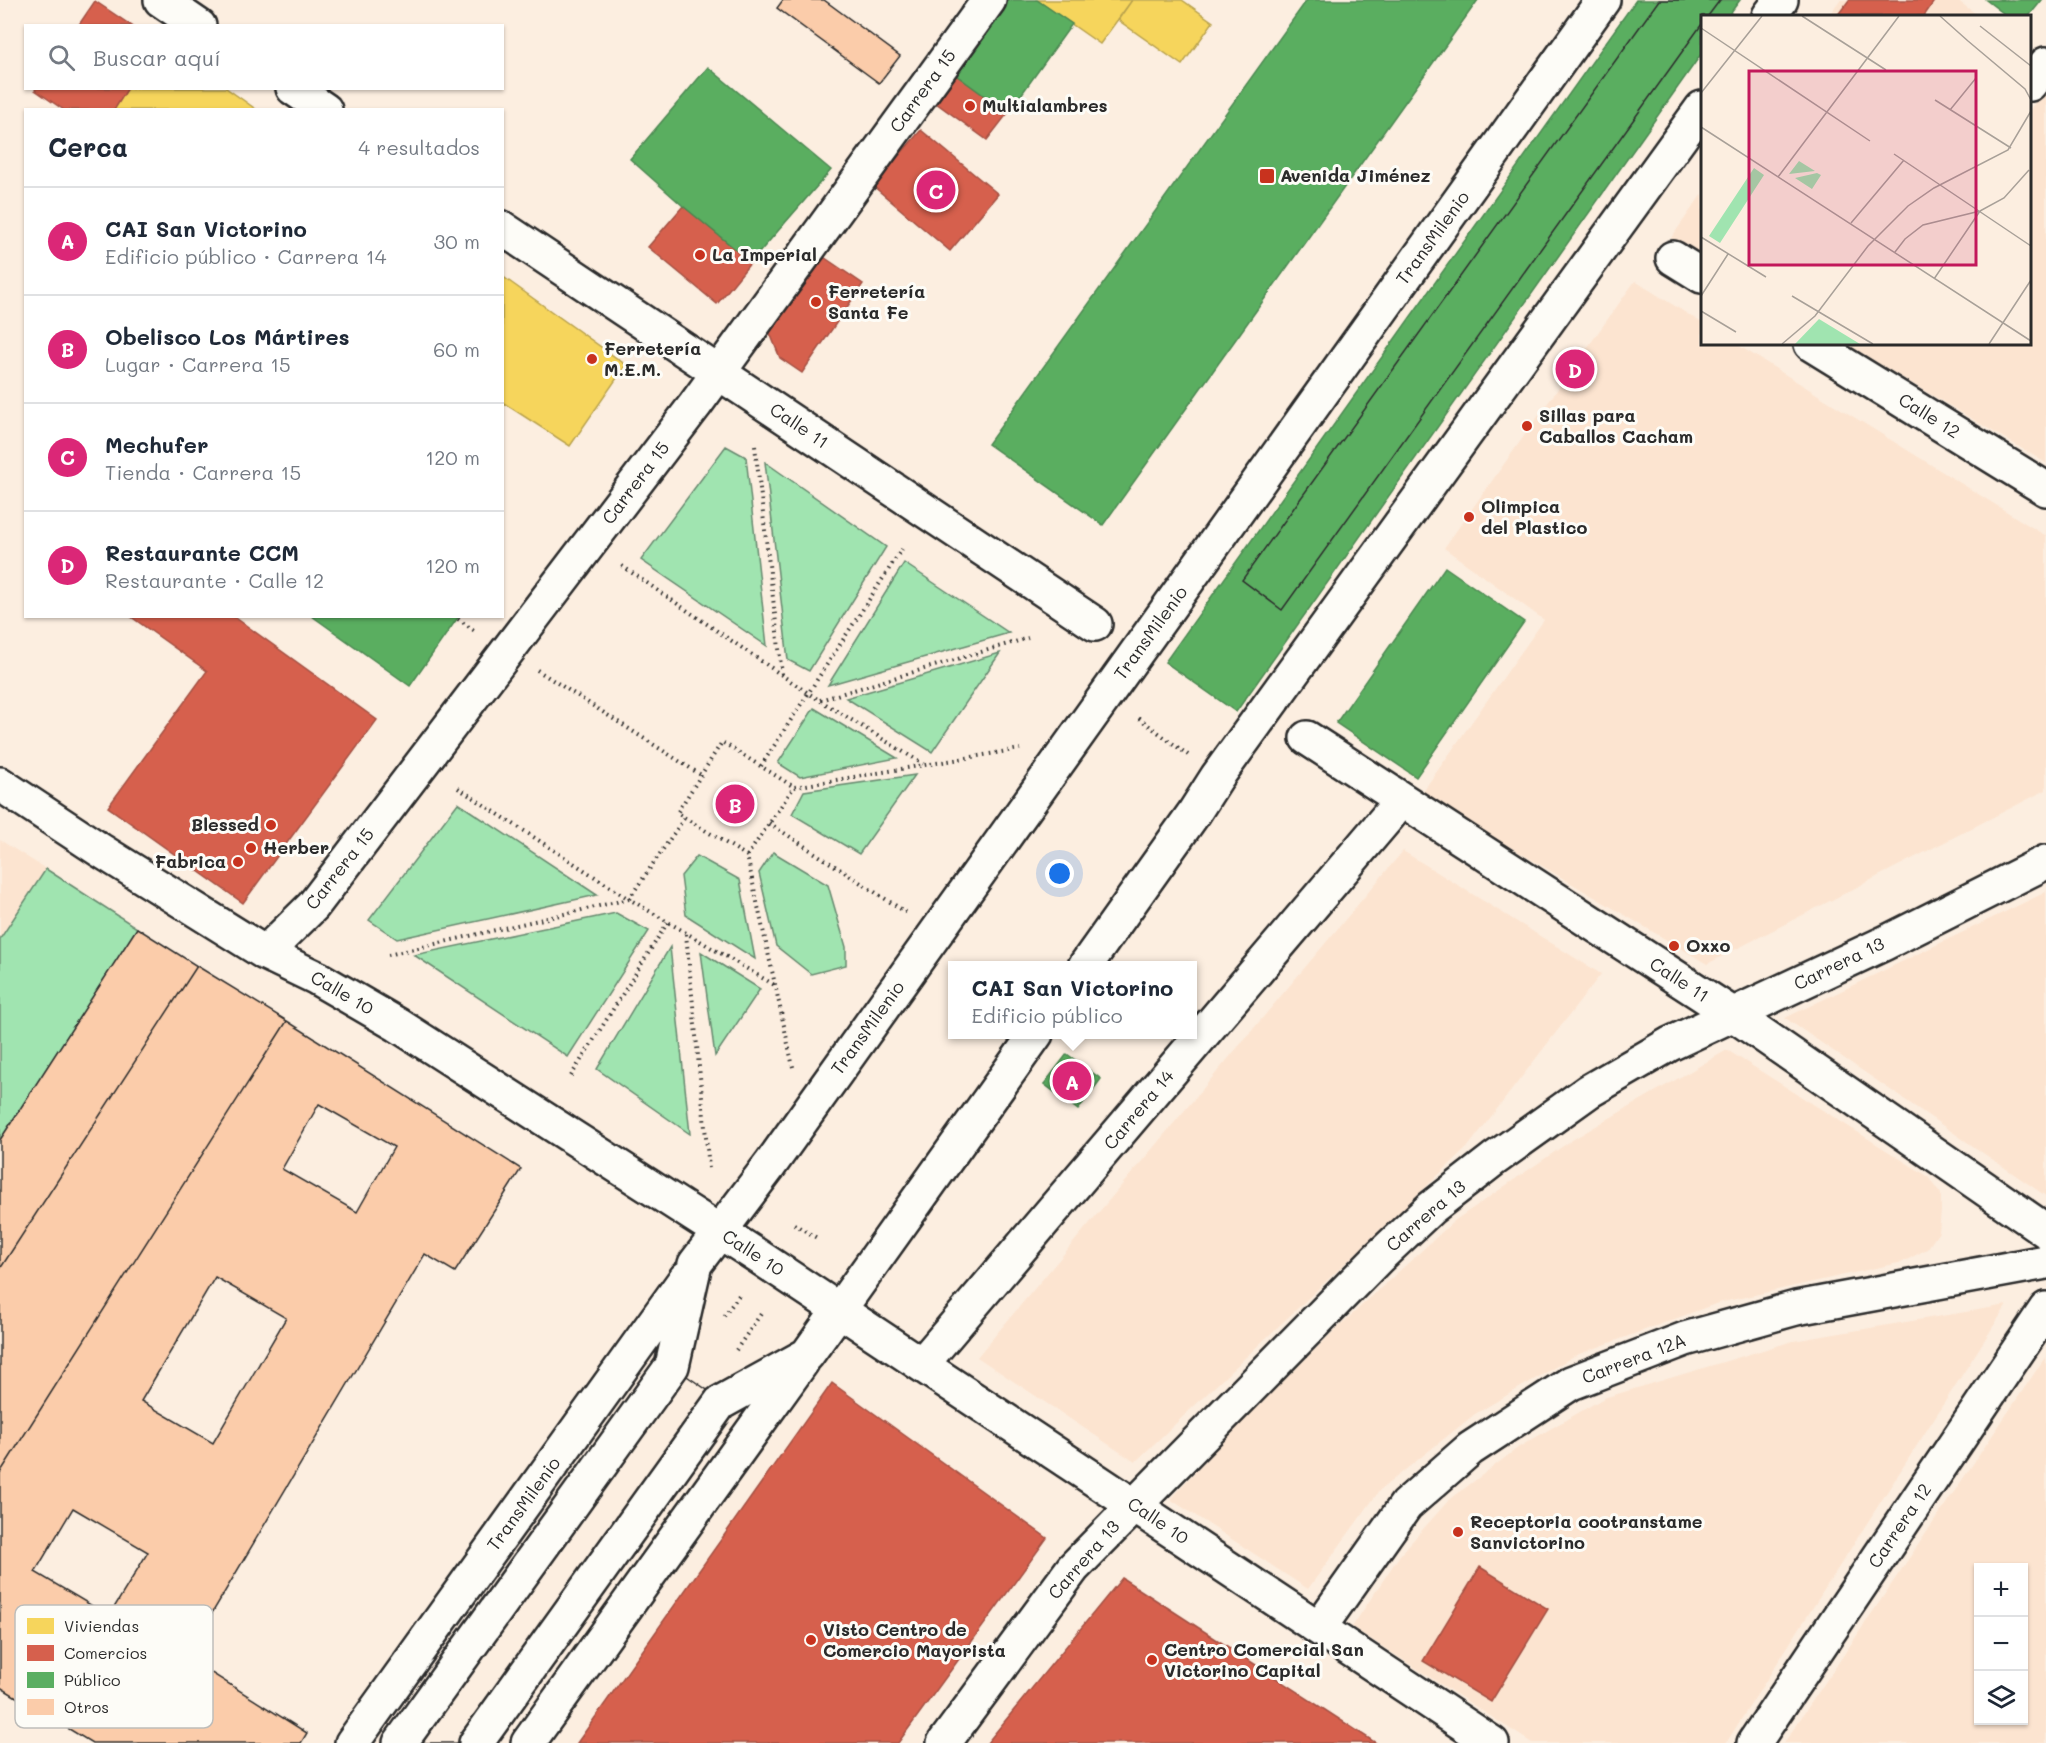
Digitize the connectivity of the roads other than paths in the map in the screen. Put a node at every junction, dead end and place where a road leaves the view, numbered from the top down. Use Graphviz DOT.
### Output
graph roads {
  1 [pos="161,0"];
  2 [pos="989,0"];
  3 [pos="1603,0"];
  4 [pos="1781,0"];
  5 [pos="1770,15"];
  6 [pos="196,24"];
  7 [pos="2046,64"];
  8 [pos="2031,83"];
  9 [pos="296,90"];
  10 [pos="322,108"];
  11 [pos="1701,109"];
  12 [pos="504,229"];
  13 [pos="1673,258"];
  14 [pos="1701,275"];
  15 [pos="1813,345"];
  16 [pos="719,373"];
  17 [pos="2046,489"];
  18 [pos="1095,624"];
  19 [pos="1307,738"];
  20 [pos="0,784"];
  21 [pos="1402,800"];
  22 [pos="2046,862"];
  23 [pos="265,953"];
  24 [pos="1089,961"];
  25 [pos="1734,1015"];
  26 [pos="1033,1039"];
  27 [pos="2046,1231"];
  28 [pos="720,1232"];
  29 [pos="2046,1262"];
  30 [pos="695,1264"];
  31 [pos="840,1309"];
  32 [pos="2046,1309"];
  33 [pos="807,1355"];
  34 [pos="922,1364"];
  35 [pos="1134,1505"];
  36 [pos="1319,1628"];
  37 [pos="352,1743"];
  38 [pos="400,1743"];
  39 [pos="476,1743"];
  40 [pos="528,1743"];
  41 [pos="944,1743"];
  42 [pos="1492,1743"];
  43 [pos="1754,1743"];
  1 -- 6 [label="street"];
  2 -- 16 [label="street, Carrera 15"];
  3 -- 28 [label="street, TransMilenio"];
  4 -- 5 [label="street"];
  7 -- 8 [label="street"];
  9 -- 10 [label="street"];
  11 -- 24 [label="street"];
  12 -- 16 [label="street, Calle 11"];
  13 -- 14 [label="street"];
  15 -- 17 [label="street, Calle 12"];
  16 -- 18 [label="street, Calle 11"];
  16 -- 23 [label="street, Carrera 15"];
  19 -- 21 [label="street, Calle 11"];
  20 -- 23 [label="street, Calle 10"];
  21 -- 25 [label="street, Calle 11"];
  21 -- 34 [label="street, Carrera 14"];
  22 -- 25 [label="street, Carrera 13"];
  23 -- 28 [label="street, Calle 10"];
  25 -- 27 [label="street, Calle 11"];
  25 -- 35 [label="street, Carrera 13"];
  26 -- 31 [label="street"];
  28 -- 30 [label="street, TransMilenio"];
  28 -- 31 [label="street, Calle 10"];
  29 -- 36 [label="street, Carrera 12A"];
  30 -- 37 [label="street, TransMilenio"];
  30 -- 38 [label="street, TransMilenio"];
  31 -- 33 [label="street"];
  31 -- 34 [label="street, Calle 10"];
  32 -- 43 [label="street, Carrera 12"];
  33 -- 39 [label="street"];
  33 -- 40 [label="street"];
  34 -- 35 [label="street, Calle 10"];
  35 -- 36 [label="street, Calle 10"];
  35 -- 41 [label="street, Carrera 13"];
  36 -- 42 [label="street, Calle 10"];
}
